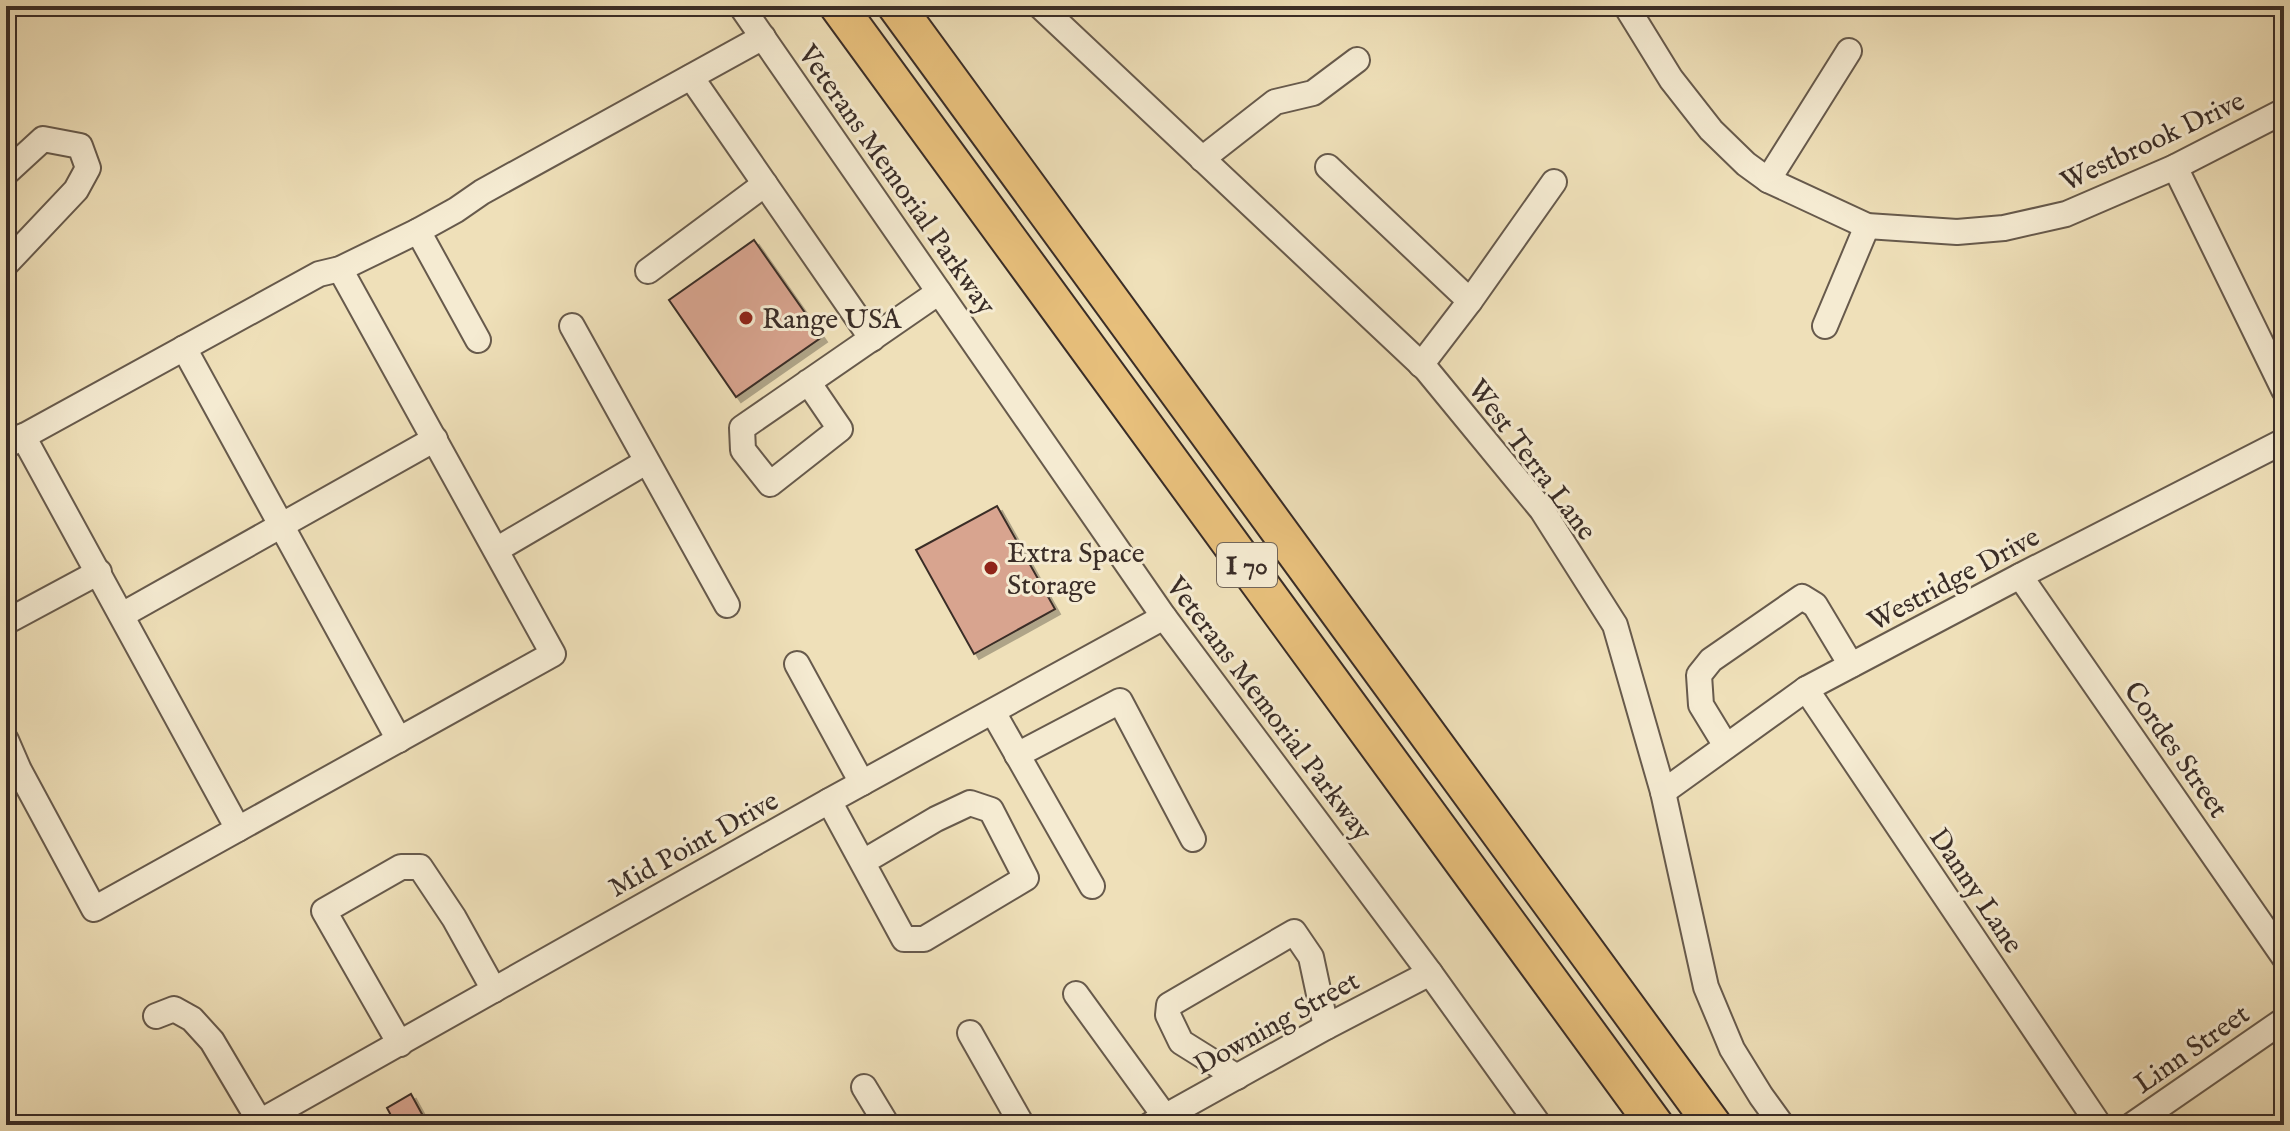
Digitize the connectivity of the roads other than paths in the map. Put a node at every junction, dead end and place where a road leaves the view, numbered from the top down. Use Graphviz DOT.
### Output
graph roads {
  1 [pos="741,6"];
  2 [pos="838,6"];
  3 [pos="896,6"];
  4 [pos="1040,6"];
  5 [pos="1626,6"];
  6 [pos="763,37"];
  7 [pos="1849,51"];
  8 [pos="1357,60"];
  9 [pos="691,77"];
  10 [pos="2284,111"];
  11 [pos="1202,159"];
  12 [pos="1328,167"];
  13 [pos="2175,167"];
  14 [pos="6,173"];
  15 [pos="1768,180"];
  16 [pos="1554,182"];
  17 [pos="765,184"];
  18 [pos="1867,226"];
  19 [pos="418,231"];
  20 [pos="6,264"];
  21 [pos="340,269"];
  22 [pos="648,271"];
  23 [pos="939,292"];
  24 [pos="1470,301"];
  25 [pos="572,326"];
  26 [pos="1825,326"];
  27 [pos="872,339"];
  28 [pos="478,340"];
  29 [pos="184,348"];
  30 [pos="1421,365"];
  31 [pos="808,382"];
  32 [pos="2284,390"];
  33 [pos="435,439"];
  34 [pos="15,441"];
  35 [pos="2284,441"];
  36 [pos="646,462"];
  37 [pos="282,525"];
  38 [pos="496,550"];
  39 [pos="99,572"];
  40 [pos="2020,576"];
  41 [pos="727,605"];
  42 [pos="122,615"];
  43 [pos="1164,617"];
  44 [pos="6,622"];
  45 [pos="797,664"];
  46 [pos="1851,665"];
  47 [pos="1806,689"];
  48 [pos="993,712"];
  49 [pos="6,740"];
  50 [pos="399,740"];
  51 [pos="1726,746"];
  52 [pos="1017,755"];
  53 [pos="862,783"];
  54 [pos="1663,792"];
  55 [pos="829,801"];
  56 [pos="238,829"];
  57 [pos="1193,839"];
  58 [pos="863,862"];
  59 [pos="1092,886"];
  60 [pos="2284,957"];
  61 [pos="1430,973"];
  62 [pos="494,990"];
  63 [pos="1076,994"];
  64 [pos="156,1016"];
  65 [pos="2284,1020"];
  66 [pos="1326,1027"];
  67 [pos="970,1033"];
  68 [pos="400,1044"];
  69 [pos="1237,1077"];
  70 [pos="864,1087"];
  71 [pos="1162,1122"];
  72 [pos="257,1123"];
  73 [pos="887,1125"];
  74 [pos="1022,1125"];
  75 [pos="1539,1125"];
  76 [pos="1655,1125"];
  77 [pos="1713,1125"];
  78 [pos="1782,1125"];
  79 [pos="2099,1125"];
  80 [pos="2132,1125"];
  1 -- 6 [label="street, Veterans Memorial Parkway"];
  2 -- 76 [label="highway, I 70"];
  3 -- 77 [label="highway, I 70"];
  4 -- 11 [label="street, West Terra Lane"];
  5 -- 15 [label="street, Westbrook Drive"];
  6 -- 9 [label="street"];
  6 -- 23 [label="street, Veterans Memorial Parkway"];
  7 -- 15 [label="street"];
  8 -- 11 [label="street"];
  9 -- 17 [label="street"];
  9 -- 19 [label="street"];
  10 -- 13 [label="street, Westbrook Drive"];
  11 -- 30 [label="street, West Terra Lane"];
  12 -- 24 [label="street"];
  13 -- 18 [label="street, Westbrook Drive"];
  13 -- 32 [label="street"];
  14 -- 20 [label="street"];
  15 -- 18 [label="street, Westbrook Drive"];
  16 -- 24 [label="street"];
  17 -- 22 [label="street"];
  17 -- 27 [label="street"];
  18 -- 26 [label="street"];
  19 -- 21 [label="street"];
  19 -- 28 [label="street"];
  21 -- 29 [label="street"];
  21 -- 33 [label="street"];
  23 -- 27 [label="street"];
  23 -- 43 [label="street, Veterans Memorial Parkway"];
  24 -- 30 [label="street"];
  25 -- 36 [label="street"];
  27 -- 31 [label="street"];
  29 -- 34 [label="street"];
  29 -- 37 [label="street"];
  30 -- 54 [label="street, West Terra Lane"];
  33 -- 37 [label="street"];
  33 -- 38 [label="street"];
  34 -- 39 [label="street"];
  35 -- 40 [label="street, Westridge Drive"];
  36 -- 38 [label="street"];
  36 -- 41 [label="street"];
  37 -- 42 [label="street"];
  37 -- 50 [label="street"];
  38 -- 50 [label="street"];
  39 -- 42 [label="street"];
  39 -- 44 [label="street"];
  40 -- 46 [label="street, Westridge Drive"];
  40 -- 60 [label="street, Cordes Street"];
  42 -- 56 [label="street"];
  43 -- 48 [label="street, Mid Point Drive"];
  43 -- 61 [label="street, Veterans Memorial Parkway"];
  45 -- 53 [label="street"];
  46 -- 47 [label="street, Westridge Drive"];
  46 -- 51 [label="street"];
  47 -- 51 [label="street, Westridge Drive"];
  47 -- 79 [label="street, Danny Lane"];
  48 -- 52 [label="street"];
  48 -- 53 [label="street, Mid Point Drive"];
  49 -- 56 [label="street"];
  50 -- 56 [label="street"];
  51 -- 54 [label="street, Westridge Drive"];
  52 -- 57 [label="street"];
  52 -- 59 [label="street"];
  53 -- 55 [label="street, Mid Point Drive"];
  54 -- 78 [label="street, West Terra Lane"];
  55 -- 58 [label="street"];
  55 -- 62 [label="street, Mid Point Drive"];
  58 -- 58 [label="street"];
  61 -- 66 [label="street, Downing Street"];
  61 -- 75 [label="street, Veterans Memorial Parkway"];
  62 -- 68 [label="street, Mid Point Drive"];
  62 -- 68 [label="street"];
  63 -- 71 [label="street"];
  64 -- 72 [label="street"];
  65 -- 80 [label="street, Linn Street"];
  66 -- 69 [label="street, Downing Street"];
  66 -- 69 [label="street"];
  67 -- 74 [label="street"];
  68 -- 72 [label="street, Mid Point Drive"];
  69 -- 71 [label="street, Downing Street"];
  70 -- 73 [label="street"];
}
